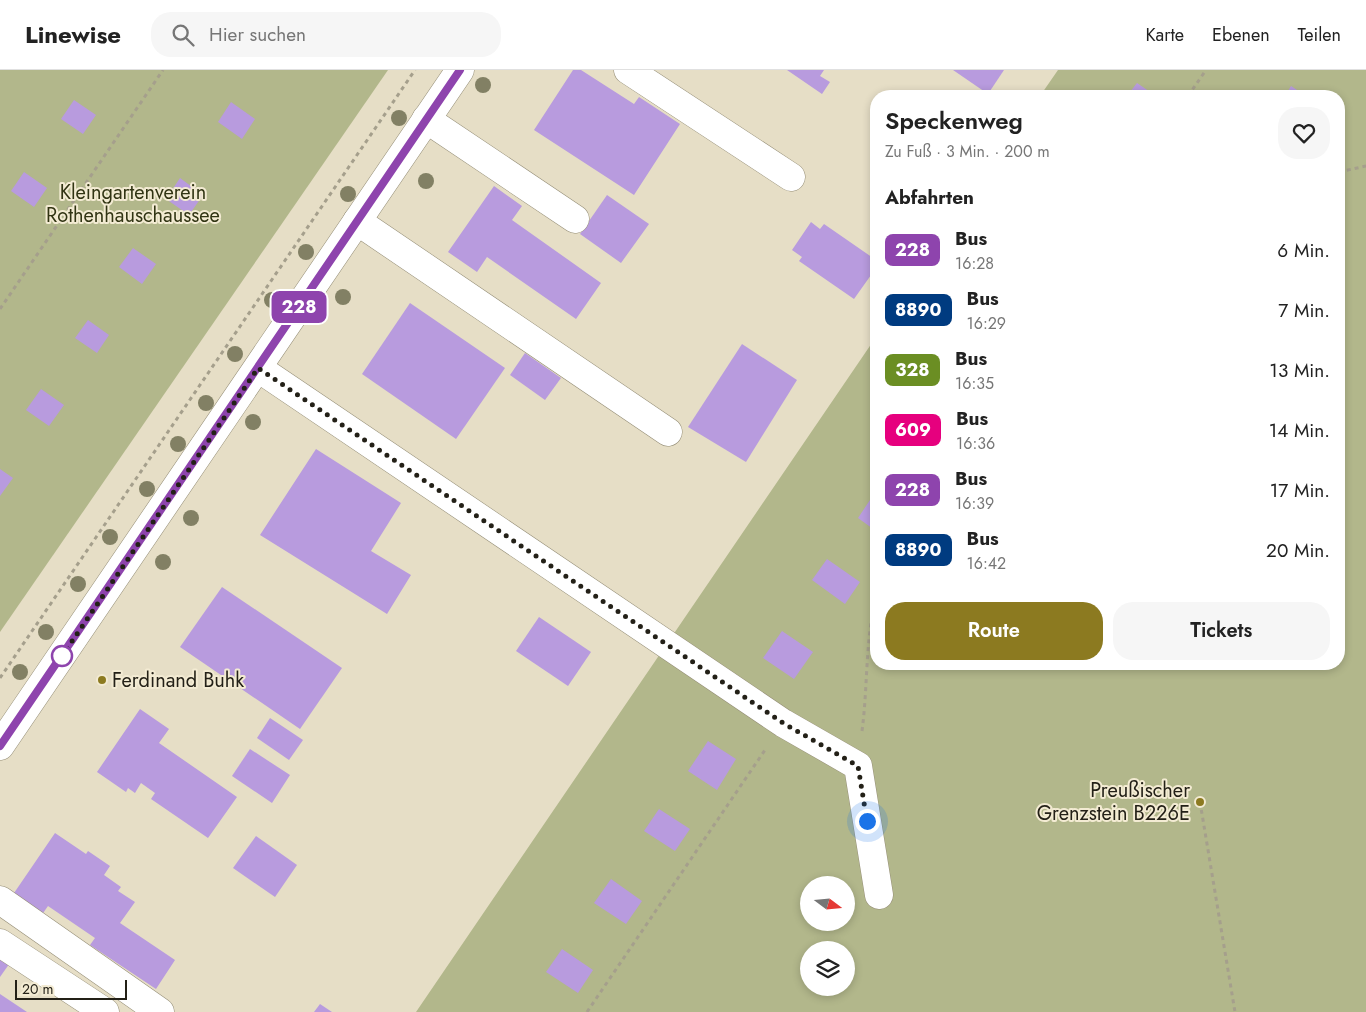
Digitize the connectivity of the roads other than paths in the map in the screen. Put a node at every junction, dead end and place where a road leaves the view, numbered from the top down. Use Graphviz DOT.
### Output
graph roads {
  1 [pos="460,70"];
  2 [pos="628,70"];
  3 [pos="426,119"];
  4 [pos="792,177"];
  5 [pos="575,219"];
  6 [pos="358,220"];
  7 [pos="258,368"];
  8 [pos="668,432"];
  9 [pos="0,746"];
  10 [pos="879,895"];
  11 [pos="0,900"];
  12 [pos="0,943"];
  13 [pos="105,1012"];
  14 [pos="160,1012"];
  1 -- 3 [label="main road"];
  2 -- 4 [label="main road"];
  3 -- 5 [label="main road"];
  3 -- 6 [label="main road"];
  6 -- 7 [label="main road"];
  6 -- 8 [label="main road"];
  7 -- 9 [label="main road"];
  7 -- 10 [label="main road"];
  11 -- 14 [label="main road"];
  12 -- 13 [label="main road"];
}
